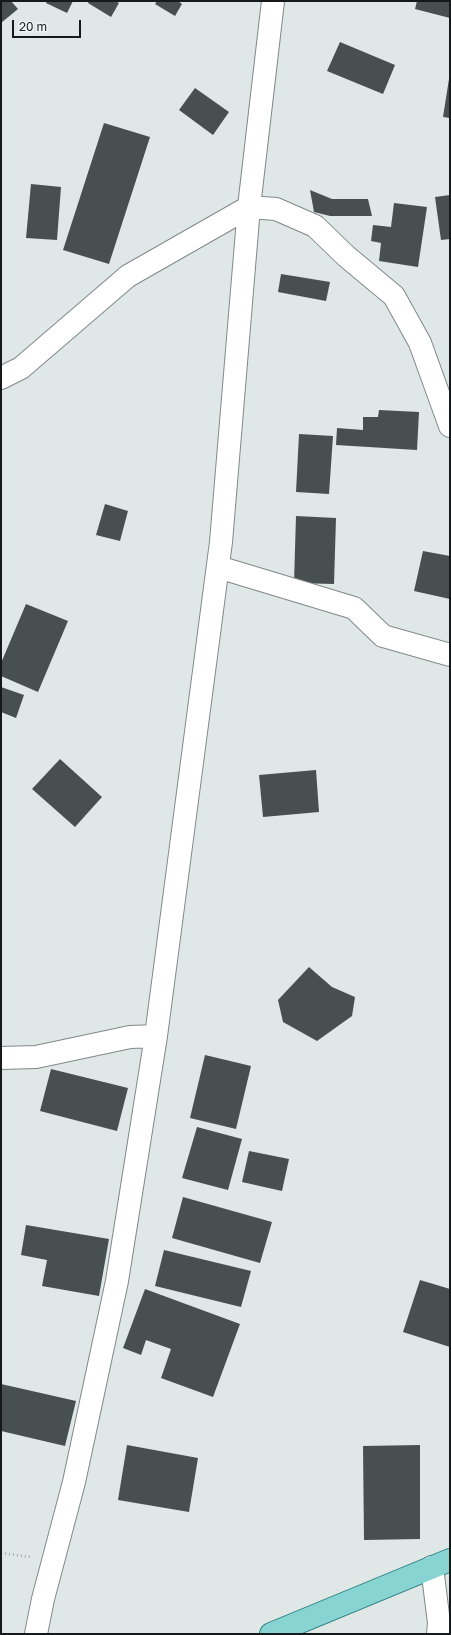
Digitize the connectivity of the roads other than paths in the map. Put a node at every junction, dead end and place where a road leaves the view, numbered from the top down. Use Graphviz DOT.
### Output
graph roads {
  1 [pos="273,1"];
  2 [pos="249,207"];
  3 [pos="1,378"];
  4 [pos="450,426"];
  5 [pos="218,567"];
  6 [pos="450,655"];
  7 [pos="156,1036"];
  8 [pos="1,1058"];
  9 [pos="441,1564"];
  10 [pos="36,1634"];
  11 [pos="272,1634"];
  12 [pos="438,1634"];
  1 -- 2 [label="street"];
  2 -- 3 [label="street"];
  2 -- 4 [label="street"];
  2 -- 5 [label="street"];
  5 -- 6 [label="street"];
  5 -- 7 [label="street"];
  7 -- 8 [label="street"];
  7 -- 10 [label="street"];
  9 -- 11 [label="main road"];
  9 -- 12 [label="street"];
}
